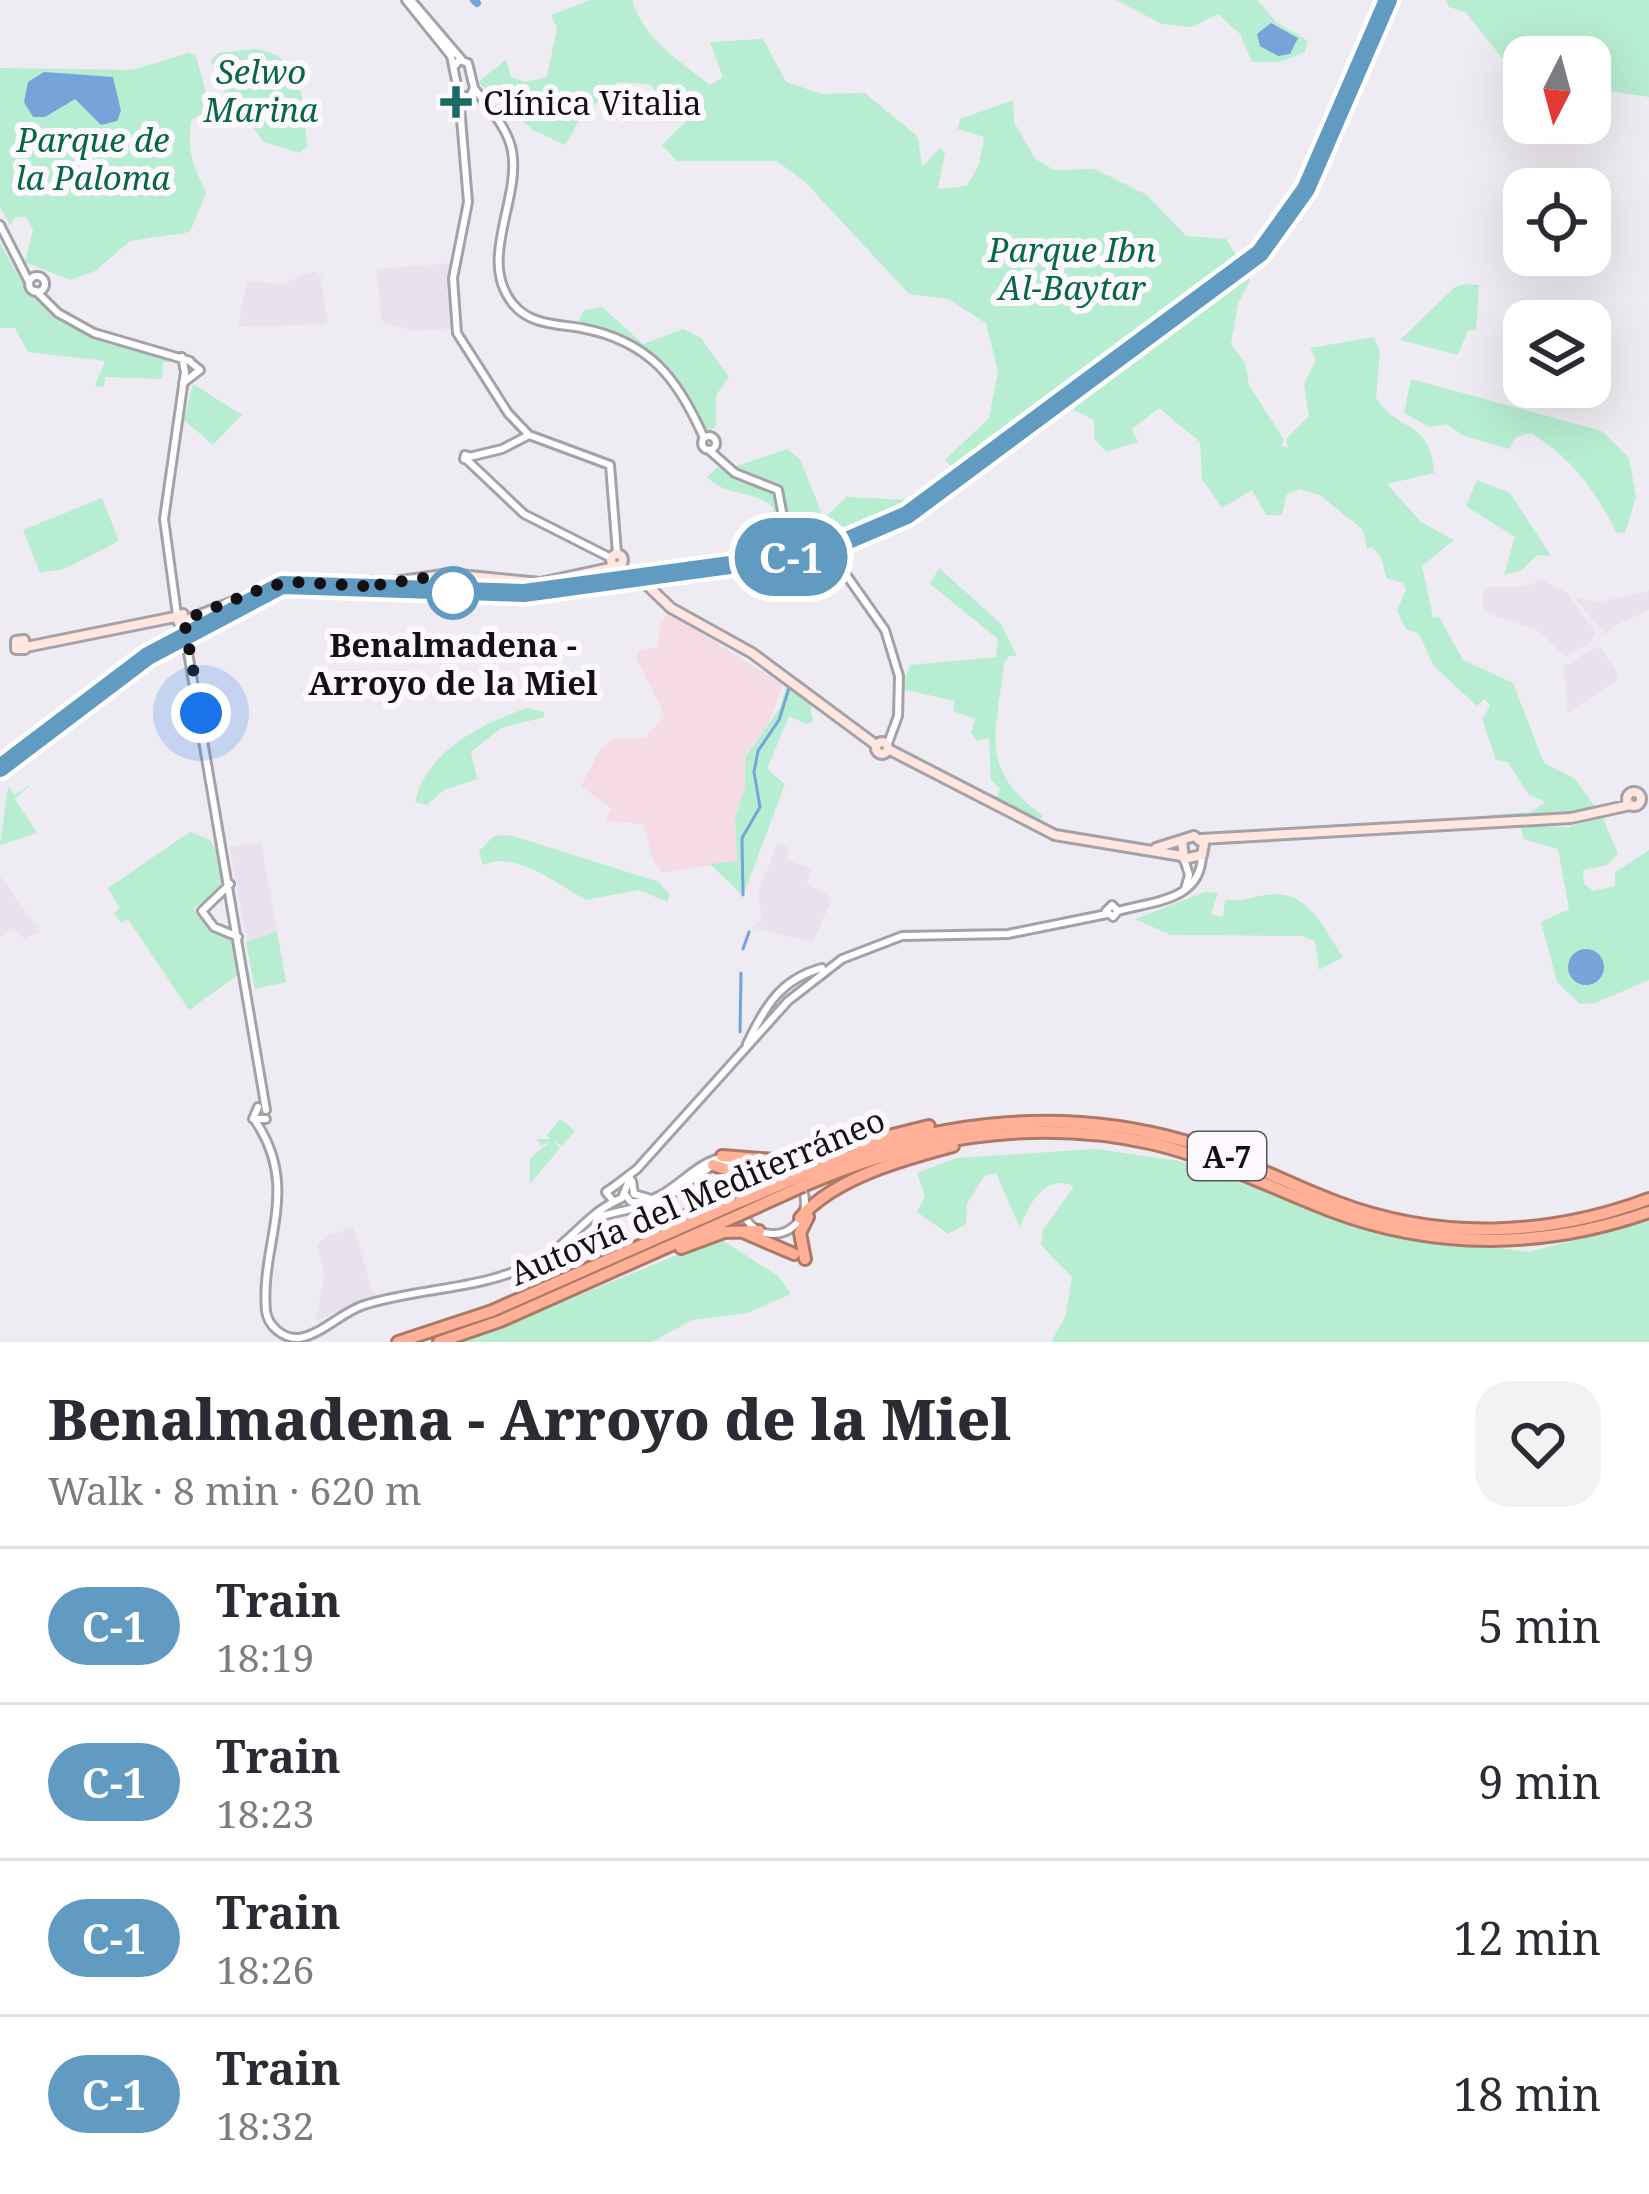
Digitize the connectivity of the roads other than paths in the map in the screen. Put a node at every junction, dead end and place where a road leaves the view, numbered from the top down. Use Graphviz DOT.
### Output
graph roads {
  1 [pos="408,0"];
  2 [pos="462,60"];
  3 [pos="454,67"];
  4 [pos="467,94"];
  5 [pos="0,225"];
  6 [pos="22,266"];
  7 [pos="38,276"];
  8 [pos="29,282"];
  9 [pos="35,291"];
  10 [pos="529,435"];
  11 [pos="615,559"];
  12 [pos="180,618"];
  13 [pos="24,646"];
  14 [pos="882,744"];
  15 [pos="1645,796"];
  16 [pos="1182,840"];
  17 [pos="1202,848"];
  18 [pos="1148,850"];
  19 [pos="1183,858"];
  20 [pos="230,884"];
  21 [pos="1174,896"];
  22 [pos="238,937"];
  23 [pos="832,965"];
  24 [pos="799,975"];
  25 [pos="767,1004"];
  26 [pos="777,1012"];
  27 [pos="746,1047"];
  28 [pos="262,1108"];
  29 [pos="261,1121"];
  30 [pos="1122,1127"];
  31 [pos="1077,1133"];
  32 [pos="873,1136"];
  33 [pos="718,1160"];
  34 [pos="640,1166"];
  35 [pos="772,1171"];
  36 [pos="802,1181"];
  37 [pos="748,1183"];
  38 [pos="621,1189"];
  39 [pos="835,1193"];
  40 [pos="607,1195"];
  41 [pos="654,1198"];
  42 [pos="1649,1199"];
  43 [pos="615,1202"];
  44 [pos="636,1207"];
  45 [pos="737,1210"];
  46 [pos="598,1211"];
  47 [pos="1649,1212"];
  48 [pos="690,1216"];
  49 [pos="800,1218"];
  50 [pos="589,1222"];
  51 [pos="759,1231"];
  52 [pos="724,1232"];
  53 [pos="572,1277"];
  54 [pos="500,1321"];
  55 [pos="398,1342"];
  56 [pos="439,1342"];
  1 -- 2 [label="street"];
  1 -- 3 [label="street"];
  2 -- 3 [label="street"];
  2 -- 4 [label="street"];
  3 -- 4 [label="street"];
  4 -- 10 [label="street"];
  4 -- 14 [label="street"];
  5 -- 6 [label="street"];
  6 -- 7 [label="street"];
  6 -- 8 [label="street"];
  7 -- 8 [label="street"];
  7 -- 9 [label="street"];
  8 -- 9 [label="street"];
  9 -- 12 [label="street"];
  10 -- 11 [label="street"];
  10 -- 11 [label="street"];
  11 -- 12 [label="main road"];
  11 -- 14 [label="main road, bridge"];
  12 -- 13 [label="main road"];
  12 -- 20 [label="street"];
  14 -- 18 [label="main road"];
  15 -- 17 [label="main road"];
  16 -- 17 [label="main road"];
  16 -- 18 [label="main road"];
  16 -- 19 [label="main road"];
  17 -- 19 [label="main road"];
  17 -- 21 [label="street"];
  18 -- 19 [label="main road"];
  19 -- 21 [label="street"];
  20 -- 22 [label="street"];
  20 -- 22 [label="street"];
  21 -- 23 [label="street"];
  22 -- 28 [label="street"];
  23 -- 24 [label="street"];
  23 -- 26 [label="street"];
  24 -- 25 [label="street"];
  24 -- 26 [label="street"];
  25 -- 26 [label="street"];
  25 -- 27 [label="street"];
  26 -- 27 [label="street"];
  27 -- 34 [label="street"];
  28 -- 29 [label="street"];
  28 -- 29 [label="street"];
  29 -- 50 [label="street"];
  30 -- 32 [label="highway"];
  30 -- 36 [label="highway, Autovía del Mediterráneo / A-7"];
  30 -- 42 [label="highway, Autovía del Mediterráneo / A-7"];
  31 -- 36 [label="highway, Autovía del Mediterráneo / A-7"];
  31 -- 39 [label="highway"];
  31 -- 47 [label="highway, Autovía del Mediterráneo / A-7"];
  32 -- 33 [label="highway"];
  32 -- 35 [label="highway"];
  33 -- 35 [label="street"];
  33 -- 37 [label="street"];
  33 -- 41 [label="street"];
  33 -- 44 [label="street"];
  33 -- 48 [label="highway"];
  34 -- 38 [label="street"];
  34 -- 41 [label="street"];
  35 -- 37 [label="street"];
  35 -- 49 [label="street"];
  36 -- 45 [label="highway, Autovía del Mediterráneo / A-7, bridge"];
  37 -- 48 [label="highway"];
  37 -- 51 [label="street"];
  38 -- 40 [label="street"];
  38 -- 41 [label="street"];
  38 -- 43 [label="street"];
  39 -- 49 [label="highway"];
  39 -- 52 [label="highway"];
  40 -- 43 [label="street"];
  40 -- 46 [label="street"];
  43 -- 44 [label="street"];
  43 -- 46 [label="street"];
  44 -- 50 [label="street"];
  45 -- 53 [label="highway, Autovía del Mediterráneo / A-7"];
  45 -- 54 [label="highway, Autovía del Mediterráneo / A-7"];
  46 -- 50 [label="street"];
  48 -- 53 [label="highway"];
  49 -- 51 [label="street"];
  51 -- 52 [label="highway"];
  52 -- 54 [label="highway"];
  53 -- 55 [label="highway, Autovía del Mediterráneo / A-7"];
  54 -- 56 [label="highway, Autovía del Mediterráneo / A-7"];
}
